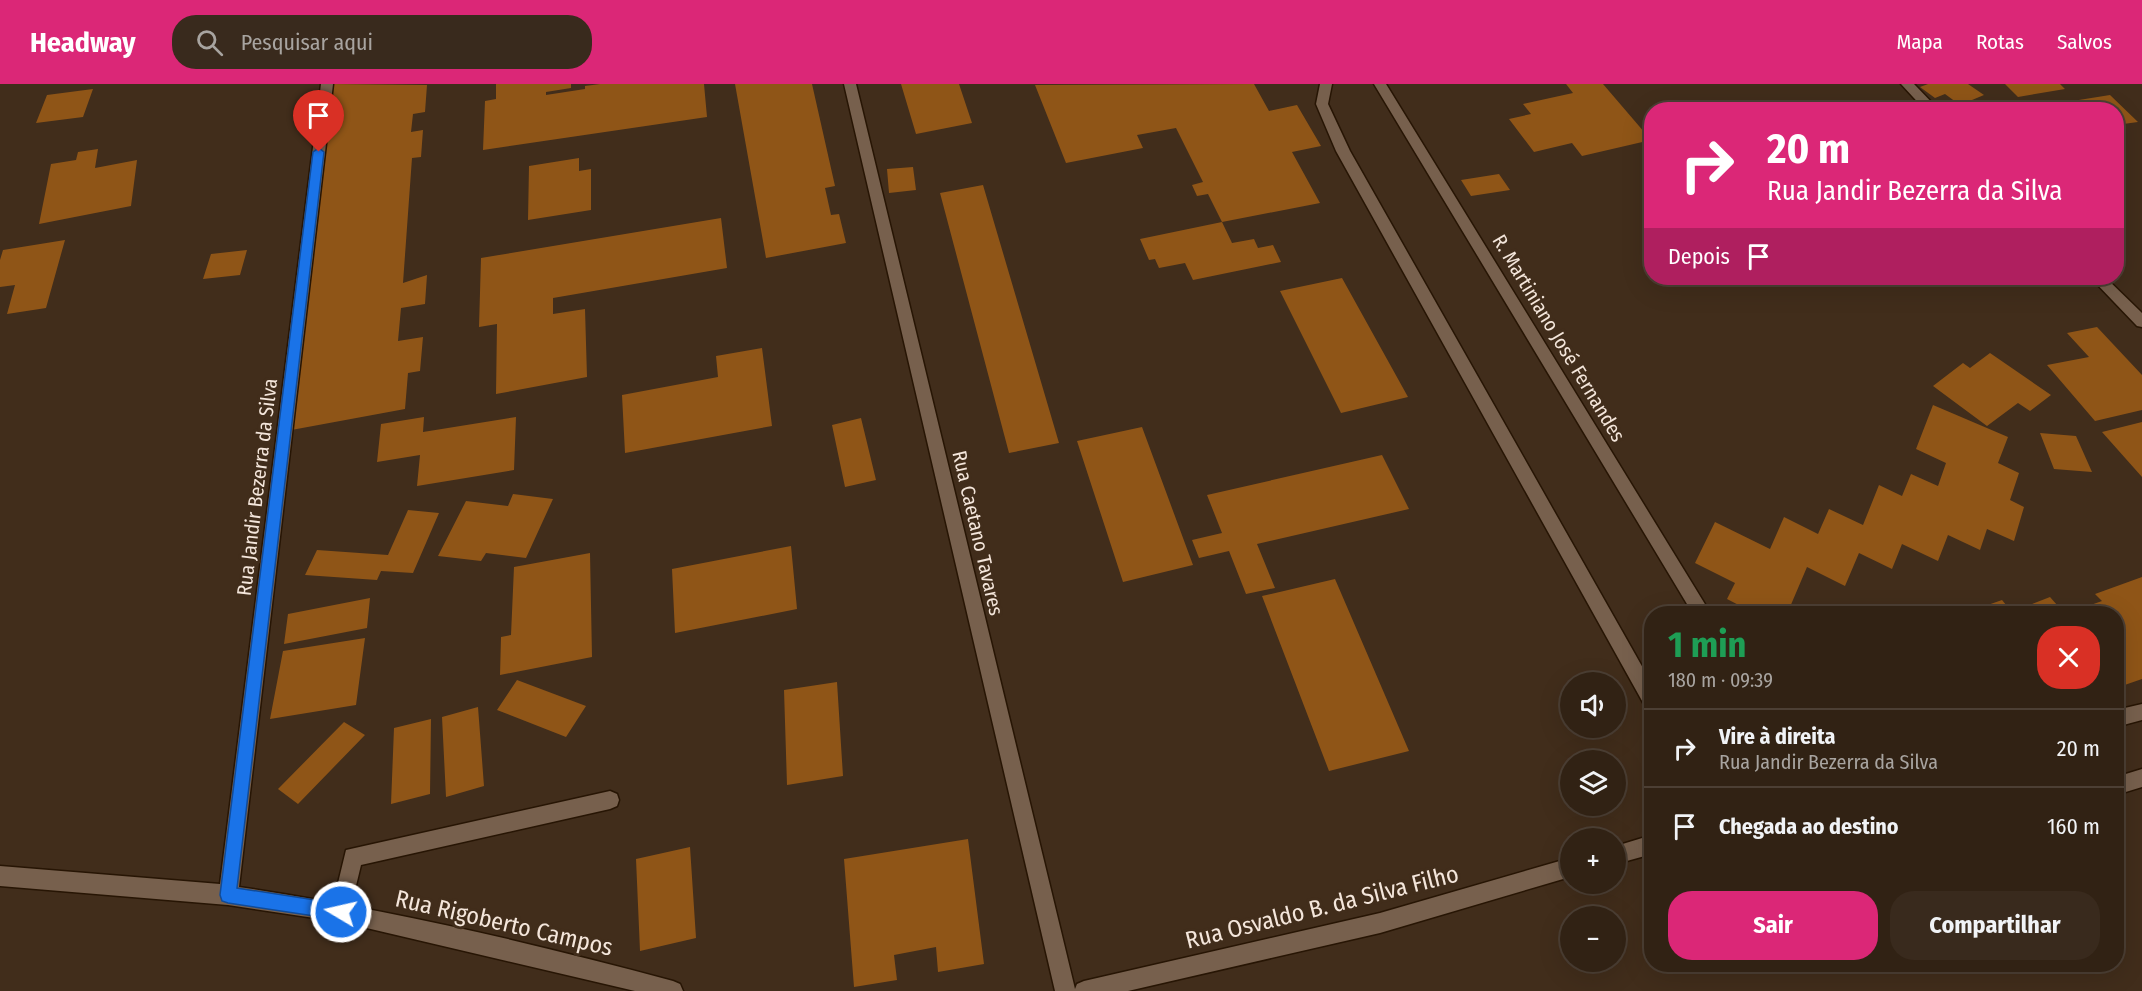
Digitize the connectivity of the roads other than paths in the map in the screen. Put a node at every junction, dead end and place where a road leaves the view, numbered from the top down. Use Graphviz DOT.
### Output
graph roads {
  1 [pos="327,84"];
  2 [pos="850,84"];
  3 [pos="1326,84"];
  4 [pos="1380,84"];
  5 [pos="1907,84"];
  6 [pos="1925,102"];
  7 [pos="2105,285"];
  8 [pos="2142,322"];
  9 [pos="1698,606"];
  10 [pos="1644,688"];
  11 [pos="2142,712"];
  12 [pos="2124,717"];
  13 [pos="2142,778"];
  14 [pos="2124,784"];
  15 [pos="610,800"];
  16 [pos="1644,846"];
  17 [pos="1626,852"];
  18 [pos="1560,871"];
  19 [pos="0,876"];
  20 [pos="228,895"];
  21 [pos="341,912"];
  22 [pos="673,991"];
  23 [pos="1065,991"];
  24 [pos="1084,991"];
  1 -- 20 [label="street, Rua Jandir Bezerra da Silva"];
  2 -- 23 [label="street, Rua Caetano Tavares"];
  3 -- 10 [label="street"];
  4 -- 9 [label="street, R. Martiniano José Fernandes"];
  5 -- 6 [label="street"];
  7 -- 8 [label="street"];
  11 -- 12 [label="street"];
  13 -- 14 [label="street"];
  15 -- 21 [label="street"];
  16 -- 17 [label="street"];
  18 -- 24 [label="street, Rua Osvaldo B. da Silva Filho"];
  19 -- 20 [label="street, Rua Rigoberto Campos"];
  20 -- 21 [label="street, Rua Rigoberto Campos"];
  21 -- 22 [label="street, Rua Rigoberto Campos"];
}
